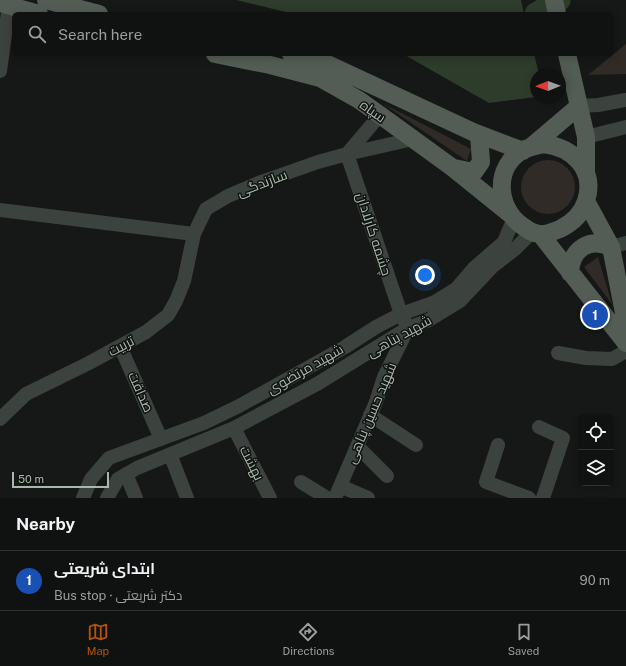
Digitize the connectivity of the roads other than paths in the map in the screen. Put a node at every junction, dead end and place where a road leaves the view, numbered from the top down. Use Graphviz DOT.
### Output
graph roads {
  1 [pos="46,0"];
  2 [pos="554,0"];
  3 [pos="5,4"];
  4 [pos="32,12"];
  5 [pos="91,12"];
  6 [pos="557,12"];
  7 [pos="224,56"];
  8 [pos="299,56"];
  9 [pos="567,56"];
  10 [pos="0,70"];
  11 [pos="626,100"];
  12 [pos="579,106"];
  13 [pos="380,115"];
  14 [pos="626,127"];
  15 [pos="479,135"];
  16 [pos="586,137"];
  17 [pos="413,139"];
  18 [pos="528,148"];
  19 [pos="347,154"];
  20 [pos="453,168"];
  21 [pos="586,174"];
  22 [pos="586,201"];
  23 [pos="0,210"];
  24 [pos="512,216"];
  25 [pos="194,234"];
  26 [pos="536,234"];
  27 [pos="505,239"];
  28 [pos="619,245"];
  29 [pos="514,250"];
  30 [pos="570,273"];
  31 [pos="401,314"];
  32 [pos="626,323"];
  33 [pos="408,328"];
  34 [pos="626,343"];
  35 [pos="120,346"];
  36 [pos="626,351"];
  37 [pos="558,354"];
  38 [pos="370,415"];
  39 [pos="0,419"];
  40 [pos="539,427"];
  41 [pos="234,428"];
  42 [pos="161,439"];
  43 [pos="416,445"];
  44 [pos="498,445"];
  45 [pos="357,446"];
  46 [pos="170,454"];
  47 [pos="126,474"];
  48 [pos="388,476"];
  49 [pos="302,482"];
  50 [pos="337,492"];
  51 [pos="83,498"];
  52 [pos="107,498"];
  53 [pos="136,498"];
  54 [pos="187,498"];
  55 [pos="270,498"];
  56 [pos="327,498"];
  57 [pos="368,498"];
  58 [pos="529,498"];
  59 [pos="543,498"];
  1 -- 5 [label="main road"];
  2 -- 6 [label="main road"];
  3 -- 4 [label="main road"];
  3 -- 10 [label="street"];
  7 -- 13 [label="main road, سپاه"];
  8 -- 15 [label="main road, سپاه"];
  9 -- 12 [label="main road"];
  11 -- 12 [label="street"];
  12 -- 16 [label="main road"];
  12 -- 18 [label="main road"];
  13 -- 17 [label="main road, سپاه"];
  13 -- 19 [label="street"];
  14 -- 16 [label="street"];
  15 -- 18 [label="main road, سپاه"];
  15 -- 20 [label="main road"];
  16 -- 21 [label="main road"];
  17 -- 19 [label="street, سازندگی"];
  17 -- 20 [label="main road, سپاه"];
  18 -- 21 [label="main road"];
  18 -- 24 [label="main road"];
  19 -- 25 [label="street, سازندگی"];
  19 -- 31 [label="street, چشمه کارلادان"];
  20 -- 24 [label="main road, سپاه"];
  21 -- 22 [label="main road"];
  22 -- 26 [label="main road"];
  22 -- 28 [label="main road"];
  23 -- 25 [label="street"];
  24 -- 26 [label="main road"];
  24 -- 27 [label="street, شهيد مرتضوی"];
  25 -- 35 [label="street, تربیت"];
  26 -- 29 [label="street, شهید پناهی"];
  26 -- 30 [label="main road"];
  27 -- 29 [label="street"];
  27 -- 31 [label="street, شهيد مرتضوی"];
  28 -- 30 [label="main road"];
  28 -- 32 [label="main road"];
  29 -- 33 [label="street, شهید پناهی"];
  30 -- 34 [label="main road"];
  31 -- 33 [label="street, چشمه کارلادان"];
  31 -- 42 [label="street, شهيد مرتضوی"];
  33 -- 38 [label="street, شهید حسین پناهی"];
  33 -- 41 [label="street, شهید پناهی"];
  35 -- 39 [label="street, تربیت"];
  35 -- 42 [label="street, صداقت"];
  36 -- 37 [label="street"];
  38 -- 43 [label="street"];
  38 -- 45 [label="street, شهید حسین پناهی"];
  40 -- 59 [label="street"];
  41 -- 46 [label="street, شهید پناهی"];
  41 -- 55 [label="street, بهشت"];
  42 -- 51 [label="street, شهيد مرتضوی"];
  44 -- 58 [label="street"];
  45 -- 48 [label="street"];
  45 -- 50 [label="street, شهید حسین پناهی"];
  46 -- 47 [label="street, شهید پناهی"];
  46 -- 54 [label="street"];
  47 -- 52 [label="street, شهید پناهی"];
  47 -- 53 [label="street"];
  49 -- 56 [label="street"];
  50 -- 57 [label="street"];
}
